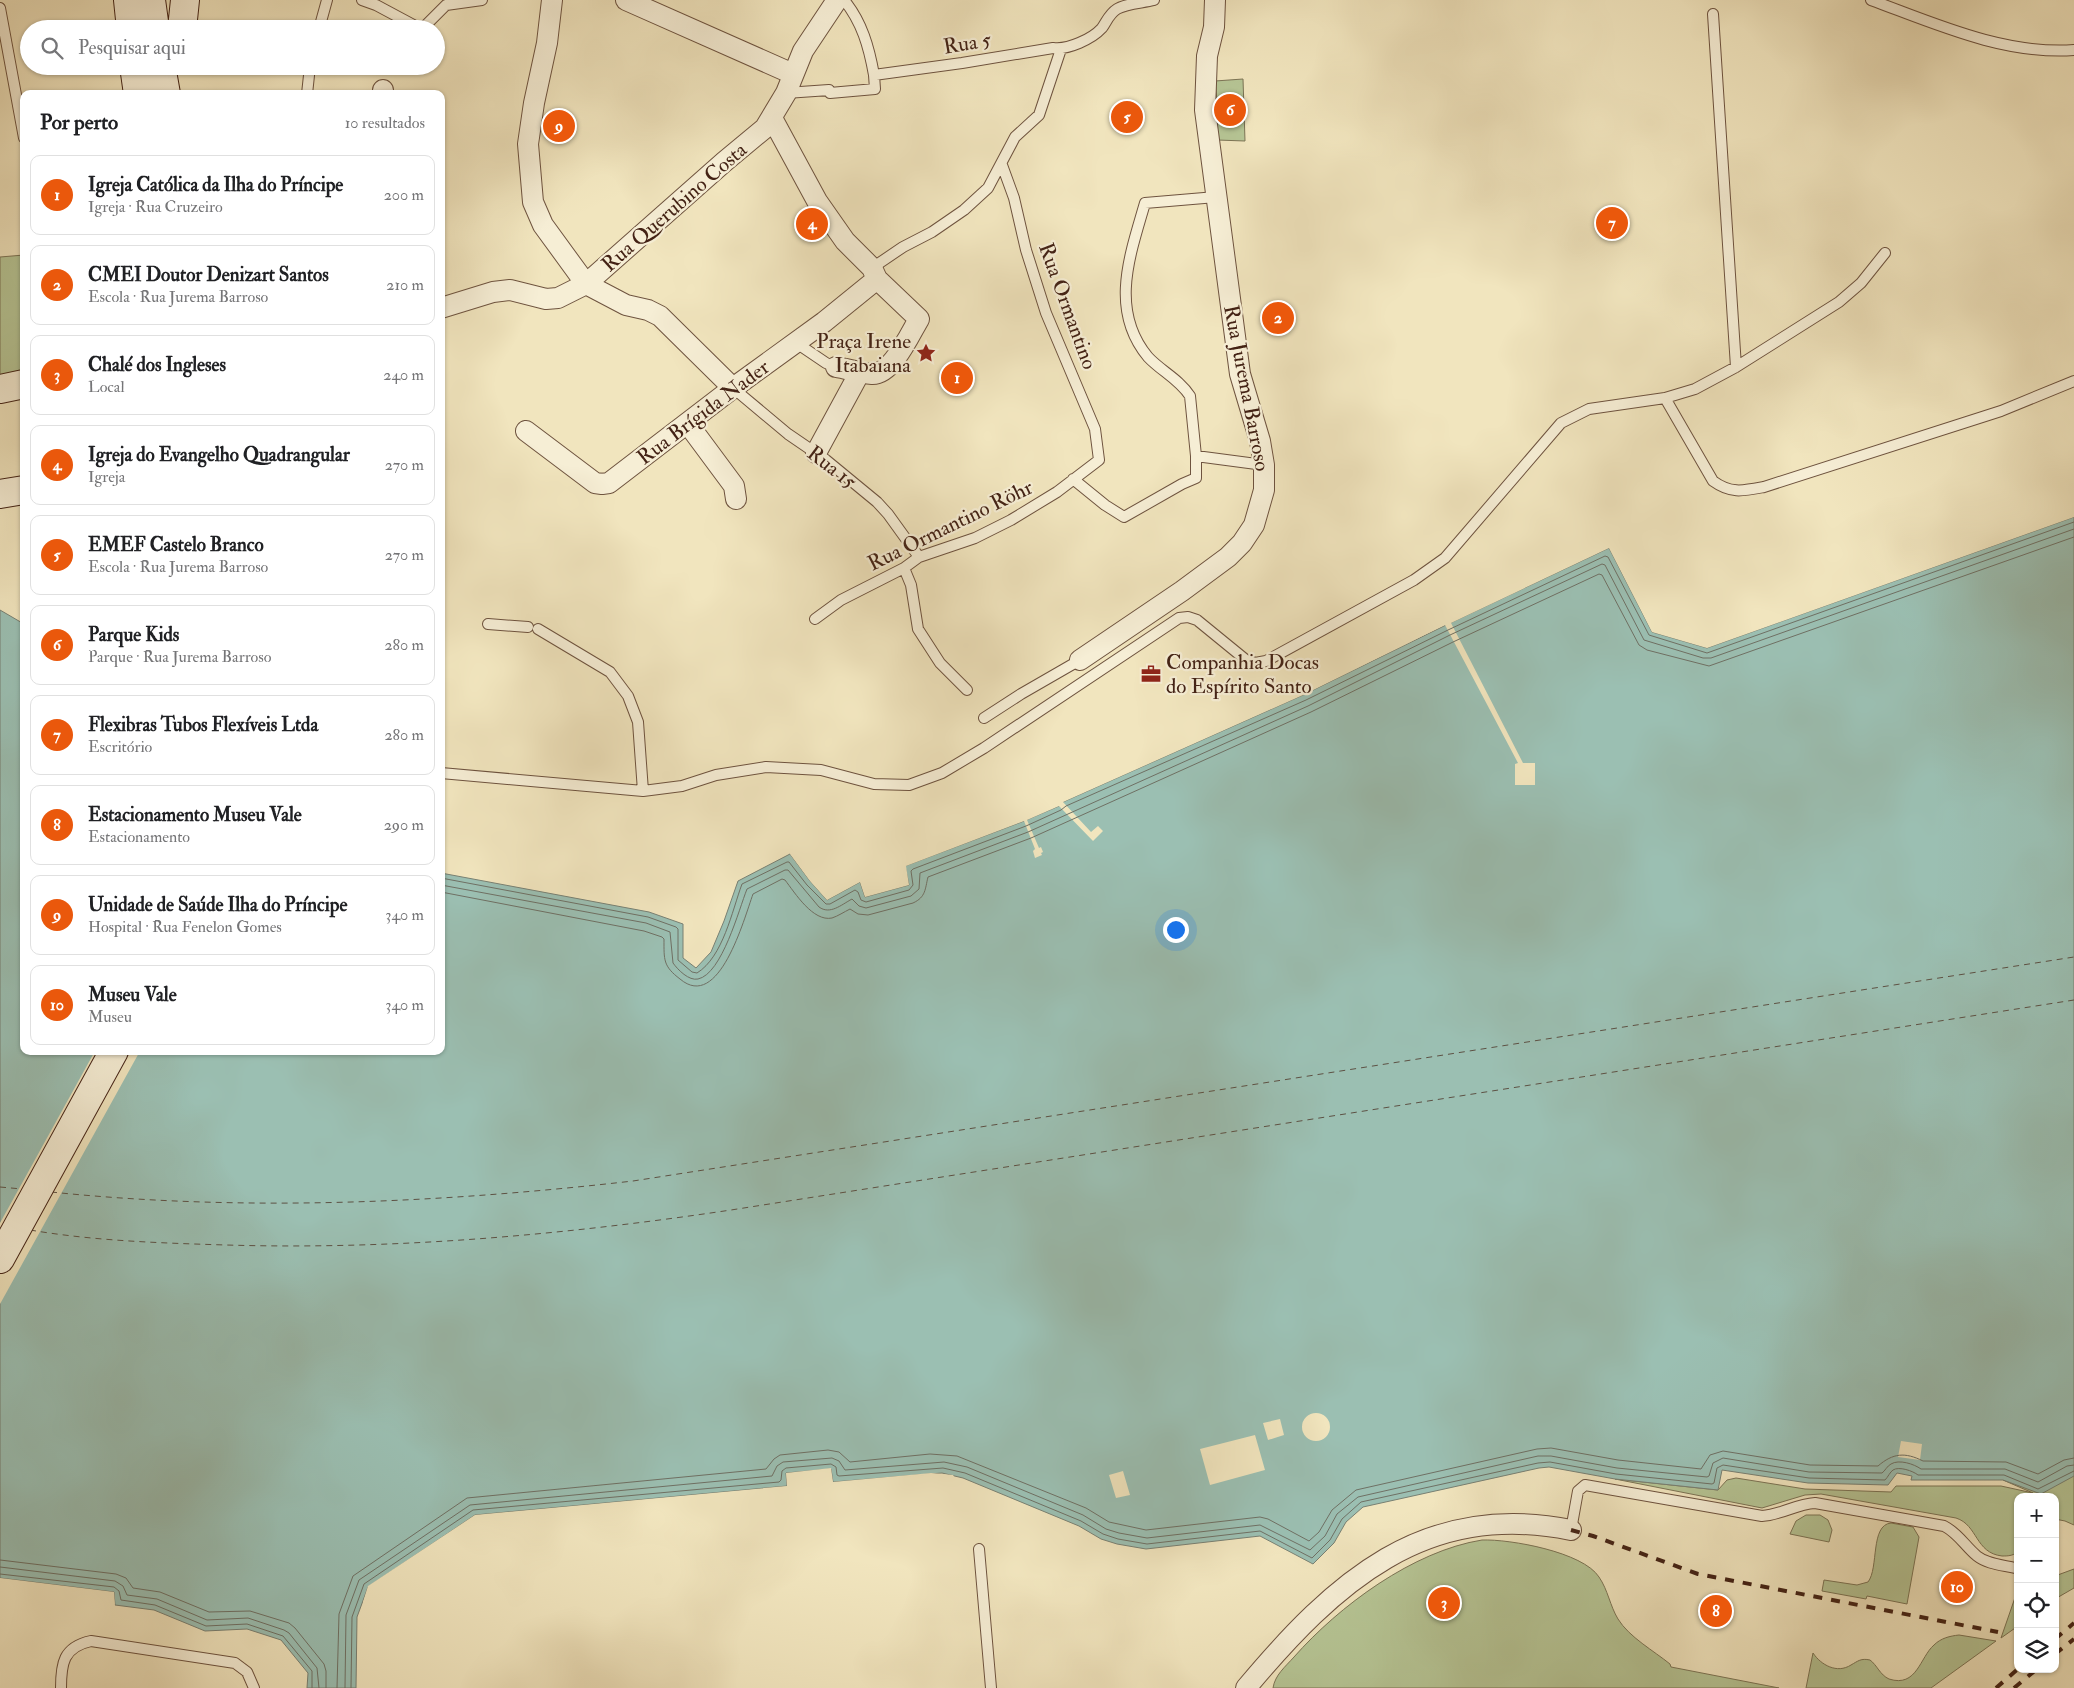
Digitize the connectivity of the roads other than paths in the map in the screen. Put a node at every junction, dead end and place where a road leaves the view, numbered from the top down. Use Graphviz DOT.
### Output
graph roads {
  1 [pos="128,0"];
  2 [pos="151,0"];
  3 [pos="185,0"];
  4 [pos="327,0"];
  5 [pos="362,0"];
  6 [pos="482,0"];
  7 [pos="552,0"];
  8 [pos="626,0"];
  9 [pos="837,0"];
  10 [pos="844,0"];
  11 [pos="1154,0"];
  12 [pos="1216,0"];
  13 [pos="1871,0"];
  14 [pos="0,8"];
  15 [pos="1713,14"];
  16 [pos="130,20"];
  17 [pos="154,20"];
  18 [pos="183,20"];
  19 [pos="321,20"];
  20 [pos="404,20"];
  21 [pos="431,20"];
  22 [pos="1061,49"];
  23 [pos="2074,50"];
  24 [pos="793,74"];
  25 [pos="135,75"];
  26 [pos="163,75"];
  27 [pos="181,75"];
  28 [pos="309,75"];
  29 [pos="874,75"];
  30 [pos="137,90"];
  31 [pos="165,90"];
  32 [pos="183,90"];
  33 [pos="307,90"];
  34 [pos="786,93"];
  35 [pos="20,116"];
  36 [pos="772,118"];
  37 [pos="1002,165"];
  38 [pos="1216,197"];
  39 [pos="1885,253"];
  40 [pos="875,274"];
  41 [pos="586,284"];
  42 [pos="445,307"];
  43 [pos="795,342"];
  44 [pos="836,367"];
  45 [pos="1736,367"];
  46 [pos="860,372"];
  47 [pos="2074,381"];
  48 [pos="20,385"];
  49 [pos="733,388"];
  50 [pos="0,389"];
  51 [pos="1665,398"];
  52 [pos="688,424"];
  53 [pos="526,431"];
  54 [pos="816,453"];
  55 [pos="1196,456"];
  56 [pos="1099,460"];
  57 [pos="1264,465"];
  58 [pos="1073,479"];
  59 [pos="20,491"];
  60 [pos="0,494"];
  61 [pos="736,499"];
  62 [pos="918,557"];
  63 [pos="904,568"];
  64 [pos="815,619"];
  65 [pos="488,624"];
  66 [pos="1080,660"];
  67 [pos="967,690"];
  68 [pos="984,718"];
  69 [pos="445,773"];
  70 [pos="643,791"];
  71 [pos="112,1055"];
  72 [pos="0,1259"];
  73 [pos="1570,1530"];
  74 [pos="979,1549"];
  75 [pos="2014,1568"];
  76 [pos="61,1688"];
  77 [pos="254,1688"];
  78 [pos="991,1688"];
  79 [pos="1246,1688"];
  1 -- 16 [label="main road"];
  2 -- 17 [label="main road"];
  3 -- 18 [label="main road"];
  4 -- 19 [label="lane"];
  5 -- 20 [label="lane"];
  6 -- 21 [label="lane"];
  7 -- 41 [label="street"];
  8 -- 24 [label="street"];
  9 -- 24 [label="street, Rua Querubino Costa"];
  10 -- 29 [label="lane"];
  11 -- 22 [label="lane, Rua 5"];
  12 -- 38 [label="street, Rua Jurema Barroso"];
  13 -- 23 [label="lane"];
  14 -- 35 [label="lane"];
  15 -- 45 [label="lane"];
  22 -- 29 [label="lane, Rua 5"];
  22 -- 37 [label="lane, Rua Brígida Nader"];
  24 -- 34 [label="street, Rua Querubino Costa"];
  25 -- 30 [label="main road"];
  26 -- 31 [label="main road"];
  27 -- 32 [label="main road"];
  28 -- 33 [label="lane"];
  29 -- 34 [label="lane"];
  34 -- 36 [label="street, Rua Querubino Costa"];
  36 -- 40 [label="street"];
  36 -- 41 [label="street, Rua Querubino Costa"];
  37 -- 40 [label="lane, Rua Brígida Nader"];
  37 -- 56 [label="lane, Rua Ormantino"];
  38 -- 55 [label="lane"];
  38 -- 57 [label="street, Rua Jurema Barroso"];
  39 -- 45 [label="lane"];
  40 -- 43 [label="street, Rua Brígida Nader"];
  40 -- 46 [label="street"];
  41 -- 42 [label="street, Rua Querubino Costa"];
  41 -- 49 [label="street"];
  43 -- 44 [label="lane"];
  43 -- 49 [label="street, Rua Brígida Nader"];
  44 -- 46 [label="street"];
  45 -- 51 [label="lane"];
  46 -- 54 [label="street"];
  47 -- 51 [label="lane"];
  48 -- 50 [label="main road"];
  49 -- 52 [label="street, Rua Brígida Nader"];
  49 -- 54 [label="lane, Rua 15"];
  51 -- 70 [label="lane"];
  52 -- 53 [label="street, Rua Brígida Nader"];
  52 -- 61 [label="street"];
  54 -- 62 [label="lane, Rua 15"];
  55 -- 57 [label="lane"];
  55 -- 58 [label="lane"];
  56 -- 58 [label="lane, Rua Ormantino Röhr"];
  57 -- 66 [label="street, Rua Jurema Barroso"];
  58 -- 62 [label="lane, Rua Ormantino Röhr"];
  59 -- 60 [label="main road"];
  62 -- 63 [label="lane, Rua Ormantino Röhr"];
  63 -- 64 [label="lane, Rua Ormantino Röhr"];
  63 -- 67 [label="lane"];
  65 -- 70 [label="lane"];
  66 -- 68 [label="lane"];
  69 -- 70 [label="lane"];
  71 -- 72 [label="main road"];
  73 -- 75 [label="lane"];
  73 -- 79 [label="street"];
  74 -- 78 [label="lane"];
  76 -- 77 [label="lane"];
}
